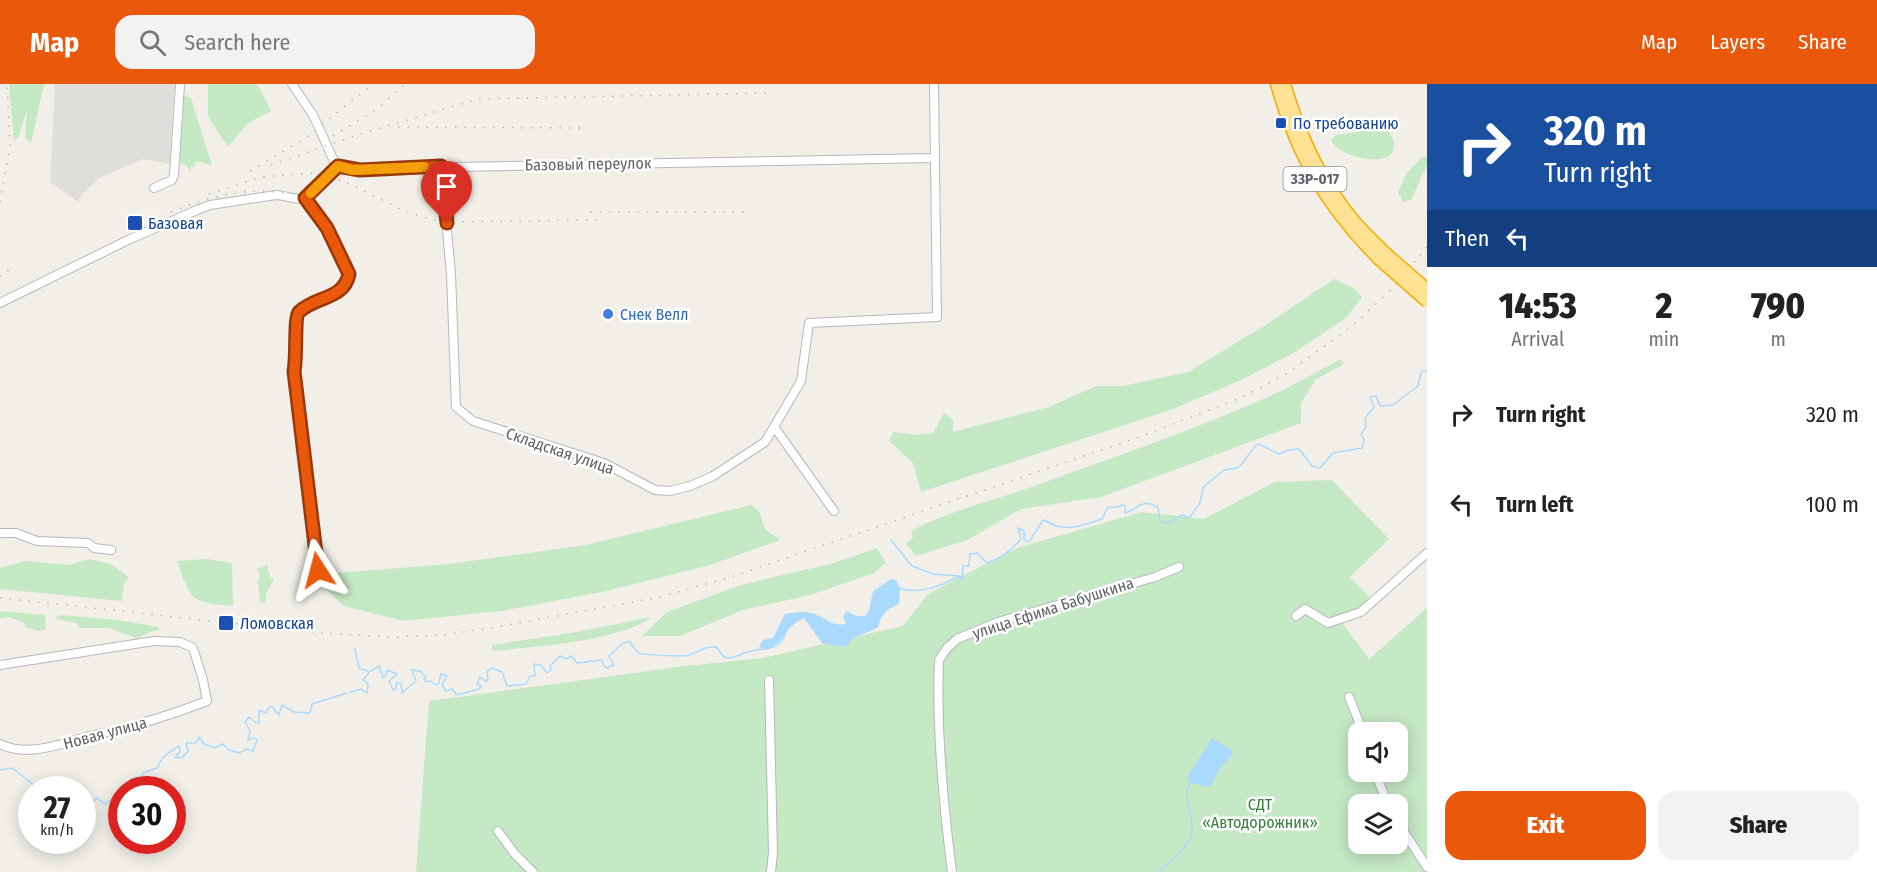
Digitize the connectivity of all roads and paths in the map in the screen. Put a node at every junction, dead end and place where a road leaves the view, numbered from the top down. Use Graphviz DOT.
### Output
graph roads {
  1 [pos="180,84"];
  2 [pos="292,84"];
  3 [pos="934,84"];
  4 [pos="1276,84"];
  5 [pos="1285,84"];
  6 [pos="933,158"];
  7 [pos="338,166"];
  8 [pos="441,166"];
  9 [pos="154,188"];
  10 [pos="305,198"];
  11 [pos="1382,256"];
  12 [pos="1427,289"];
  13 [pos="1427,302"];
  14 [pos="0,303"];
  15 [pos="775,428"];
  16 [pos="834,511"];
  17 [pos="0,533"];
  18 [pos="111,550"];
  19 [pos="1427,553"];
  20 [pos="1179,567"];
  21 [pos="318,570"];
  22 [pos="1296,616"];
  23 [pos="0,665"];
  24 [pos="770,680"];
  25 [pos="1348,697"];
  26 [pos="1359,722"];
  27 [pos="0,744"];
  28 [pos="498,831"];
  29 [pos="1408,838"];
  30 [pos="1427,867"];
  31 [pos="533,872"];
  32 [pos="771,872"];
  33 [pos="952,872"];
  1 -- 9 [label="street"];
  2 -- 7 [label="street"];
  3 -- 6 [label="street"];
  4 -- 11 [label="highway, 33Р-017"];
  5 -- 11 [label="highway, 33Р-017"];
  6 -- 8 [label="street, Базовый переулок"];
  6 -- 15 [label="street, Складская улица"];
  7 -- 8 [label="street, Базовый переулок"];
  7 -- 10 [label="street"];
  8 -- 15 [label="street, Складская улица"];
  10 -- 14 [label="street"];
  10 -- 21 [label="street"];
  11 -- 12 [label="highway, 33Р-017, bridge"];
  11 -- 13 [label="highway, 33Р-017, bridge"];
  15 -- 16 [label="street"];
  17 -- 18 [label="street"];
  19 -- 22 [label="street"];
  20 -- 33 [label="street, улица Ефима Бабушкина"];
  23 -- 27 [label="street, Новая улица"];
  24 -- 32 [label="street"];
  25 -- 26 [label="street"];
  28 -- 31 [label="street"];
  29 -- 30 [label="street"];
}
